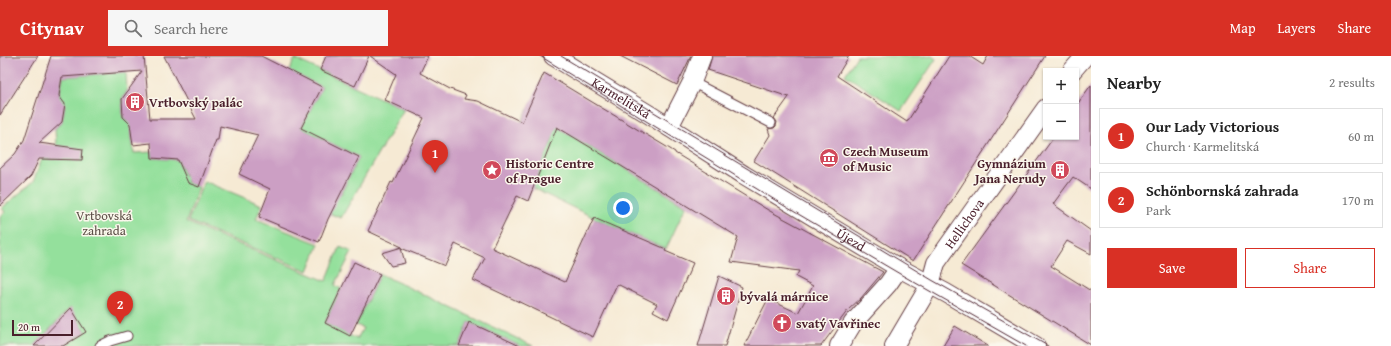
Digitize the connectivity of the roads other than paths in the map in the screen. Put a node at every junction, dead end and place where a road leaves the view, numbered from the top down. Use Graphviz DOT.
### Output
graph roads {
  1 [pos="553,56"];
  2 [pos="702,56"];
  3 [pos="1085,56"];
  4 [pos="1075,68"];
  5 [pos="692,82"];
  6 [pos="1043,112"];
  7 [pos="771,123"];
  8 [pos="669,127"];
  9 [pos="899,268"];
  10 [pos="930,285"];
  11 [pos="127,336"];
  12 [pos="100,346"];
  13 [pos="839,346"];
  14 [pos="894,346"];
  15 [pos="1036,346"];
  1 -- 8 [label="street, Karmelitská"];
  2 -- 5 [label="street"];
  3 -- 4 [label="street"];
  5 -- 7 [label="lane"];
  5 -- 8 [label="street"];
  6 -- 10 [label="street, Hellichova"];
  8 -- 9 [label="street, Újezd"];
  9 -- 10 [label="street, Újezd"];
  9 -- 13 [label="street"];
  10 -- 14 [label="street, Hellichova"];
  10 -- 15 [label="street, Újezd"];
  11 -- 12 [label="lane"];
}
